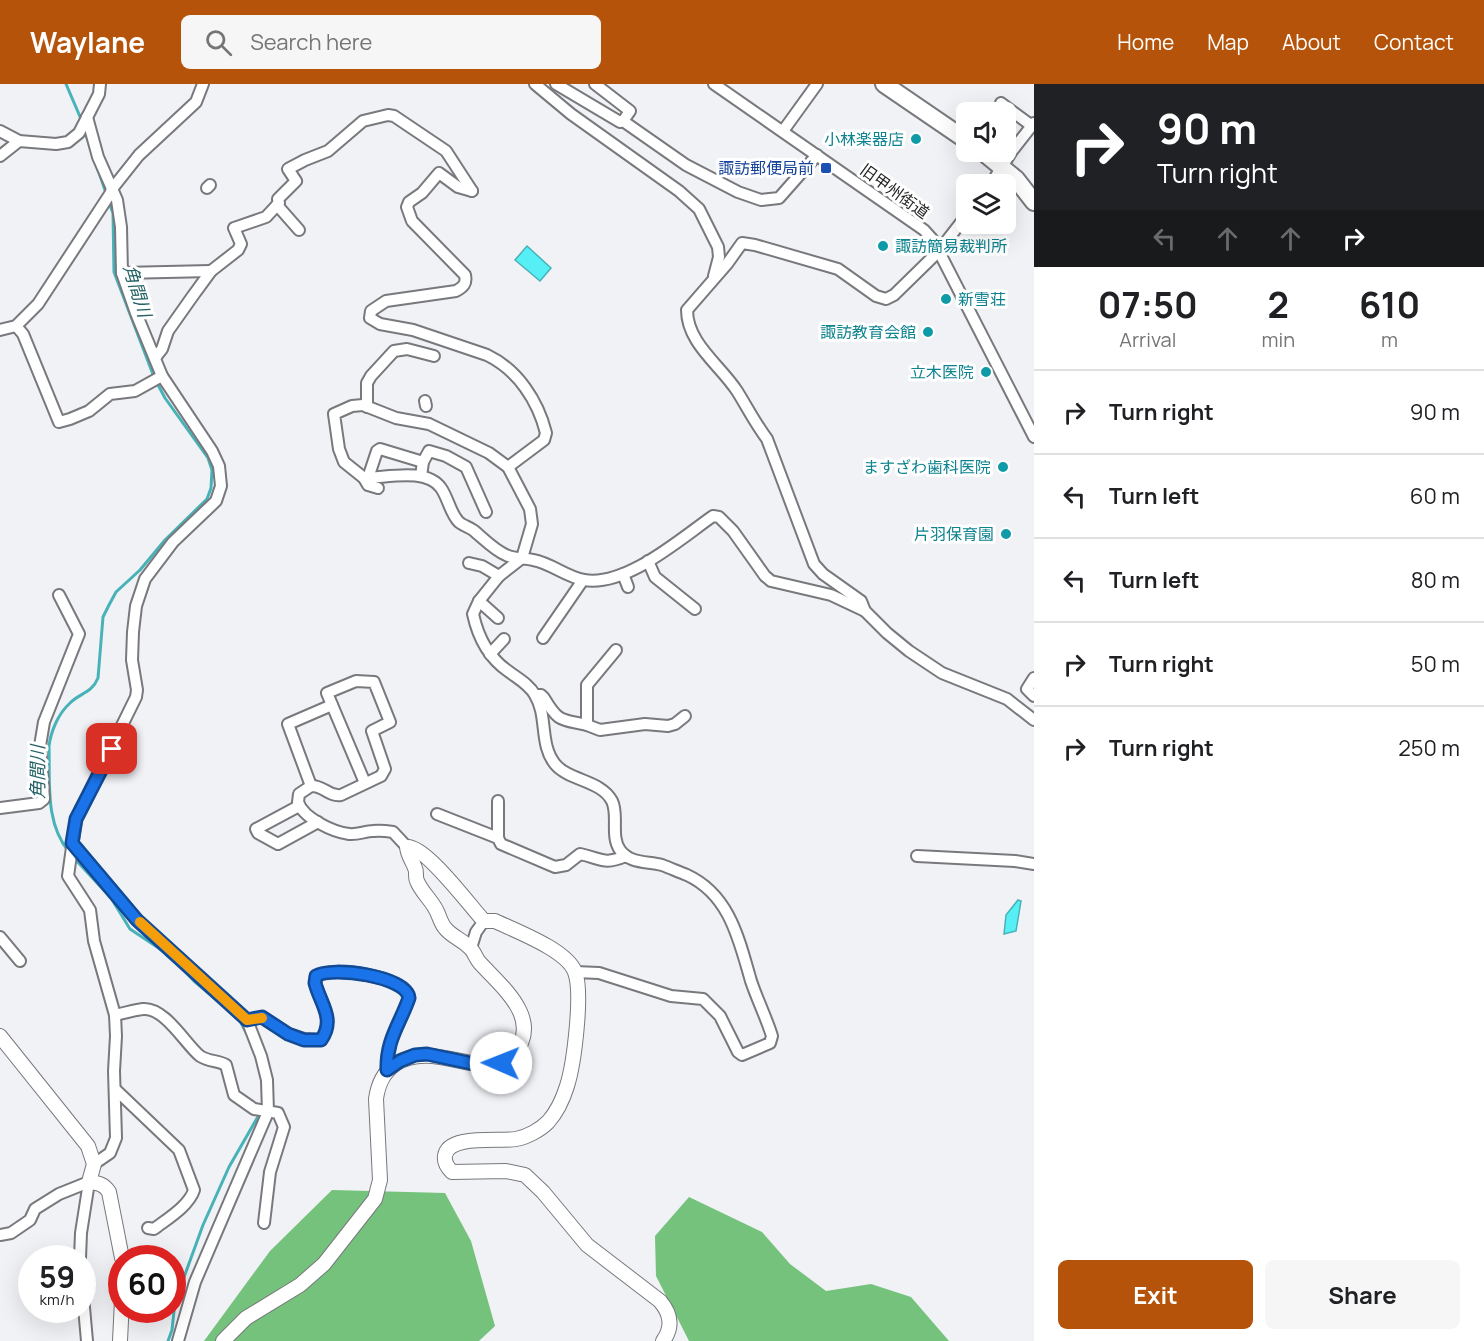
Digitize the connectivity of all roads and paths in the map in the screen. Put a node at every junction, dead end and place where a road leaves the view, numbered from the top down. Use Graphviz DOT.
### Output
graph roads {
  1 [pos="100,84"];
  2 [pos="203,84"];
  3 [pos="535,84"];
  4 [pos="556,84"];
  5 [pos="595,84"];
  6 [pos="714,84"];
  7 [pos="817,84"];
  8 [pos="884,84"];
  9 [pos="1016,113"];
  10 [pos="87,118"];
  11 [pos="623,121"];
  12 [pos="1033,125"];
  13 [pos="783,130"];
  14 [pos="0,131"];
  15 [pos="956,133"];
  16 [pos="19,141"];
  17 [pos="817,155"];
  18 [pos="0,156"];
  19 [pos="997,162"];
  20 [pos="1002,166"];
  21 [pos="997,174"];
  22 [pos="109,195"];
  23 [pos="1034,202"];
  24 [pos="277,205"];
  25 [pos="956,229"];
  26 [pos="299,230"];
  27 [pos="938,252"];
  28 [pos="211,272"];
  29 [pos="122,273"];
  30 [pos="714,276"];
  31 [pos="16,326"];
  32 [pos="0,330"];
  33 [pos="434,356"];
  34 [pos="155,358"];
  35 [pos="157,379"];
  36 [pos="367,407"];
  37 [pos="1034,437"];
  38 [pos="423,462"];
  39 [pos="508,467"];
  40 [pos="421,476"];
  41 [pos="366,478"];
  42 [pos="378,488"];
  43 [pos="486,512"];
  44 [pos="539,514"];
  45 [pos="532,524"];
  46 [pos="522,558"];
  47 [pos="648,561"];
  48 [pos="470,563"];
  49 [pos="623,574"];
  50 [pos="499,576"];
  51 [pos="583,580"];
  52 [pos="628,587"];
  53 [pos="59,595"];
  54 [pos="479,601"];
  55 [pos="695,609"];
  56 [pos="865,611"];
  57 [pos="498,618"];
  58 [pos="543,638"];
  59 [pos="504,639"];
  60 [pos="616,650"];
  61 [pos="490,654"];
  62 [pos="1033,675"];
  63 [pos="536,695"];
  64 [pos="1034,696"];
  65 [pos="332,705"];
  66 [pos="684,716"];
  67 [pos="1033,716"];
  68 [pos="586,725"];
  69 [pos="364,783"];
  70 [pos="311,786"];
  71 [pos="498,801"];
  72 [pos="299,806"];
  73 [pos="0,808"];
  74 [pos="437,814"];
  75 [pos="318,822"];
  76 [pos="498,838"];
  77 [pos="72,845"];
  78 [pos="407,847"];
  79 [pos="626,856"];
  80 [pos="916,856"];
  81 [pos="1034,864"];
  82 [pos="484,921"];
  83 [pos="0,937"];
  84 [pos="471,948"];
  85 [pos="20,961"];
  86 [pos="575,972"];
  87 [pos="116,1015"];
  88 [pos="247,1020"];
  89 [pos="0,1036"];
  90 [pos="387,1070"];
  91 [pos="115,1089"];
  92 [pos="267,1112"];
  93 [pos="93,1164"];
  94 [pos="89,1182"];
  95 [pos="264,1223"];
  96 [pos="148,1228"];
  97 [pos="0,1235"];
  98 [pos="81,1245"];
  99 [pos="119,1245"];
  100 [pos="85,1323"];
  101 [pos="121,1323"];
  102 [pos="87,1341"];
  103 [pos="120,1341"];
  104 [pos="178,1341"];
  105 [pos="223,1341"];
  106 [pos="663,1341"];
  1 -- 10 [label="street"];
  2 -- 22 [label="street"];
  3 -- 30 [label="street"];
  4 -- 11 [label="street"];
  5 -- 11 [label="street"];
  6 -- 13 [label="street, 旧甲州街道"];
  7 -- 13 [label="street"];
  8 -- 15 [label="highway"];
  9 -- 12 [label="street"];
  10 -- 16 [label="street"];
  10 -- 22 [label="street"];
  11 -- 17 [label="street"];
  12 -- 20 [label="street"];
  13 -- 17 [label="street, 旧甲州街道"];
  14 -- 16 [label="street"];
  16 -- 18 [label="street"];
  17 -- 27 [label="street, 旧甲州街道"];
  19 -- 20 [label="highway"];
  20 -- 21 [label="street"];
  20 -- 23 [label="highway"];
  22 -- 29 [label="street"];
  22 -- 31 [label="street"];
  24 -- 26 [label="street"];
  24 -- 28 [label="street"];
  24 -- 39 [label="street"];
  25 -- 27 [label="street"];
  27 -- 30 [label="street"];
  27 -- 37 [label="street, 旧甲州街道"];
  28 -- 29 [label="street"];
  28 -- 34 [label="street"];
  29 -- 34 [label="street"];
  30 -- 56 [label="street"];
  31 -- 32 [label="street"];
  31 -- 35 [label="street"];
  33 -- 36 [label="street"];
  34 -- 35 [label="street"];
  35 -- 77 [label="street"];
  36 -- 39 [label="street"];
  36 -- 41 [label="street"];
  38 -- 40 [label="street"];
  38 -- 41 [label="street"];
  38 -- 43 [label="street"];
  39 -- 45 [label="street"];
  40 -- 41 [label="street"];
  40 -- 46 [label="street"];
  41 -- 42 [label="street"];
  44 -- 45 [label="street"];
  45 -- 46 [label="street"];
  46 -- 50 [label="street"];
  46 -- 51 [label="street"];
  47 -- 49 [label="street"];
  47 -- 55 [label="street"];
  47 -- 56 [label="street"];
  48 -- 50 [label="street"];
  49 -- 51 [label="street"];
  49 -- 52 [label="street"];
  50 -- 54 [label="street"];
  51 -- 58 [label="street"];
  53 -- 73 [label="street"];
  54 -- 57 [label="street"];
  54 -- 61 [label="street"];
  56 -- 67 [label="street"];
  59 -- 61 [label="street"];
  60 -- 68 [label="street"];
  61 -- 63 [label="street"];
  62 -- 64 [label="street"];
  63 -- 68 [label="street"];
  63 -- 79 [label="street"];
  65 -- 69 [label="street"];
  65 -- 69 [label="street"];
  65 -- 70 [label="street"];
  66 -- 68 [label="street"];
  69 -- 70 [label="street"];
  70 -- 72 [label="street"];
  71 -- 76 [label="street"];
  72 -- 75 [label="street"];
  72 -- 75 [label="street"];
  74 -- 76 [label="street"];
  75 -- 78 [label="street"];
  76 -- 79 [label="street"];
  77 -- 87 [label="street"];
  77 -- 88 [label="street"];
  78 -- 82 [label="main road"];
  78 -- 84 [label="main road"];
  79 -- 86 [label="street"];
  80 -- 81 [label="street"];
  82 -- 84 [label="street"];
  82 -- 86 [label="main road"];
  83 -- 85 [label="street"];
  84 -- 90 [label="main road"];
  86 -- 106 [label="main road"];
  87 -- 91 [label="street"];
  87 -- 92 [label="street"];
  88 -- 90 [label="street"];
  88 -- 92 [label="street"];
  89 -- 93 [label="main road"];
  90 -- 105 [label="main road"];
  91 -- 93 [label="street"];
  91 -- 96 [label="street"];
  92 -- 95 [label="street"];
  92 -- 104 [label="street"];
  93 -- 94 [label="main road"];
  94 -- 97 [label="street"];
  94 -- 98 [label="street"];
  94 -- 99 [label="main road"];
  100 -- 102 [label="street"];
  101 -- 103 [label="main road"];
}
